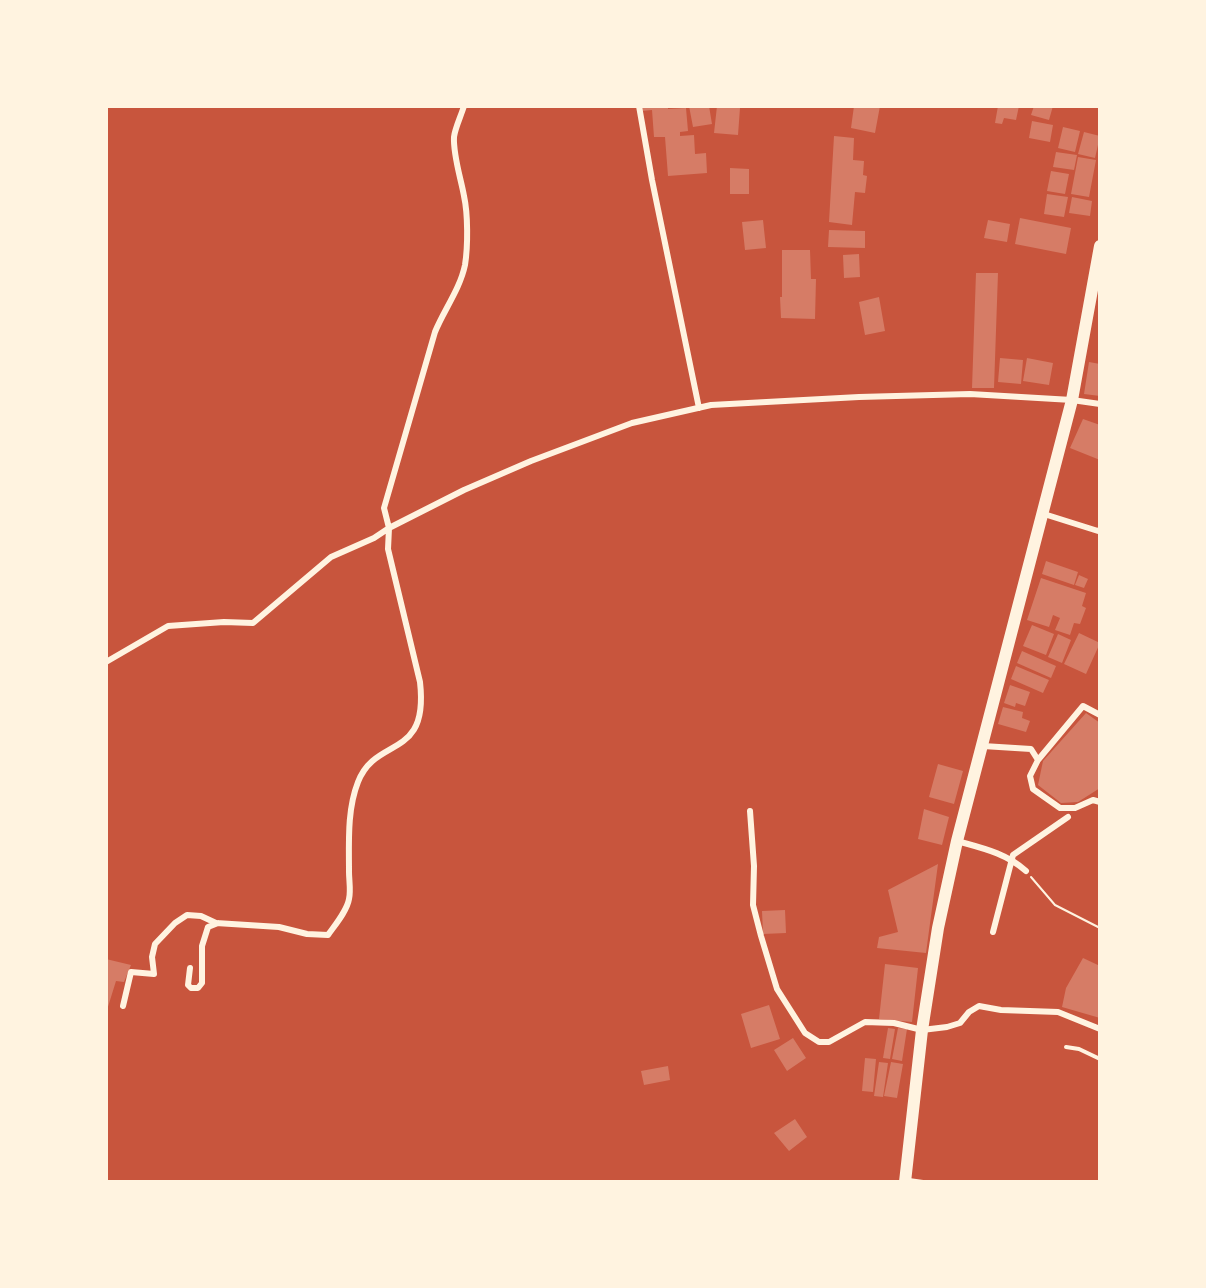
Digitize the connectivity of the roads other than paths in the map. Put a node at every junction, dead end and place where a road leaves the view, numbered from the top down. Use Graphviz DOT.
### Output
graph roads {
  1 [pos="464,106"];
  2 [pos="639,106"];
  3 [pos="1100,246"];
  4 [pos="1072,400"];
  5 [pos="1100,404"];
  6 [pos="699,408"];
  7 [pos="1044,514"];
  8 [pos="388,528"];
  9 [pos="1100,530"];
  10 [pos="106,662"];
  11 [pos="1100,715"];
  12 [pos="983,746"];
  13 [pos="1038,760"];
  14 [pos="1100,802"];
  15 [pos="750,811"];
  16 [pos="1068,817"];
  17 [pos="957,841"];
  18 [pos="1011,859"];
  19 [pos="1026,871"];
  20 [pos="219,923"];
  21 [pos="993,932"];
  22 [pos="190,968"];
  23 [pos="123,1006"];
  24 [pos="1100,1029"];
  25 [pos="921,1030"];
  26 [pos="1066,1047"];
  27 [pos="1100,1059"];
  28 [pos="905,1180"];
  29 [pos="922,1182"];
  1 -- 8 [label="street"];
  2 -- 6 [label="street"];
  3 -- 4 [label="main road"];
  4 -- 5 [label="street"];
  4 -- 6 [label="street"];
  4 -- 7 [label="main road"];
  6 -- 8 [label="street"];
  7 -- 9 [label="street"];
  7 -- 12 [label="main road"];
  8 -- 10 [label="street"];
  8 -- 20 [label="street"];
  11 -- 13 [label="street"];
  12 -- 13 [label="street"];
  12 -- 17 [label="main road"];
  13 -- 14 [label="street"];
  15 -- 25 [label="street"];
  16 -- 18 [label="street"];
  17 -- 18 [label="street"];
  17 -- 25 [label="main road"];
  18 -- 19 [label="street"];
  18 -- 21 [label="street"];
  20 -- 22 [label="street"];
  20 -- 23 [label="street"];
  24 -- 25 [label="street"];
  25 -- 28 [label="main road"];
  26 -- 27 [label="lane"];
  28 -- 29 [label="lane"];
}
